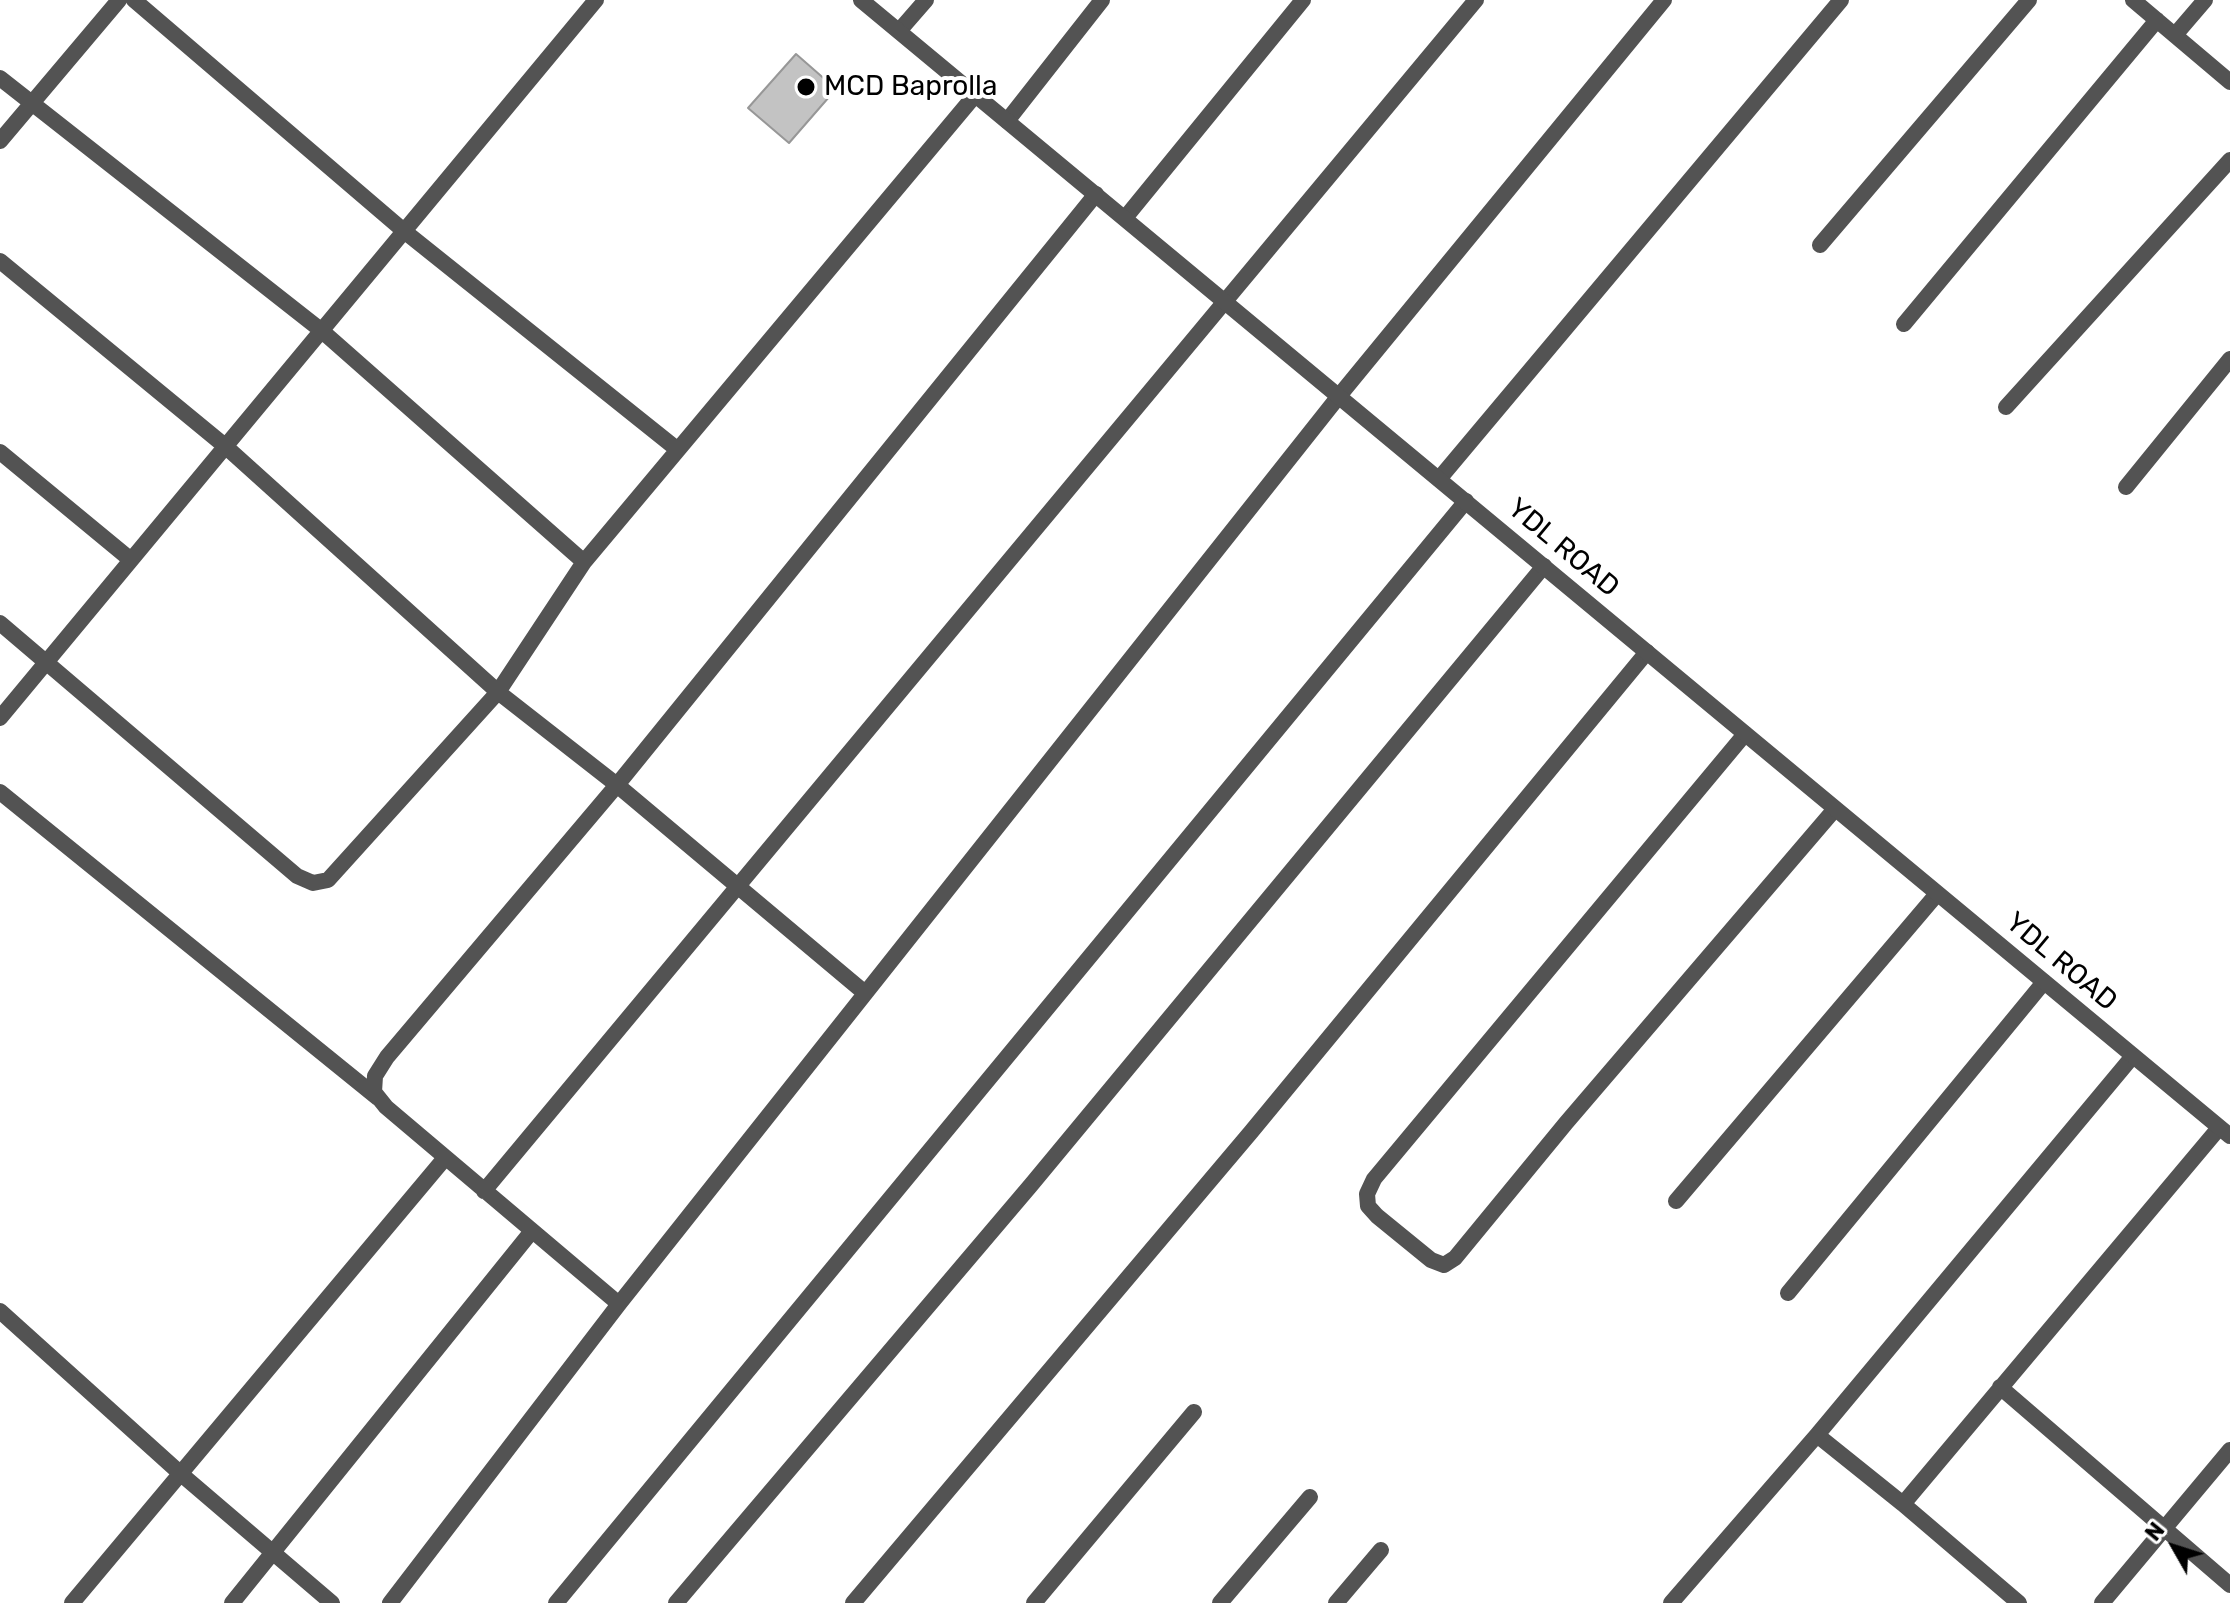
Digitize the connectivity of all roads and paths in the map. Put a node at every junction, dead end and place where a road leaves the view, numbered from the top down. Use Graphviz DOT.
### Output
graph roads {
  1 [pos="119,0"];
  2 [pos="134,0"];
  3 [pos="596,0"];
  4 [pos="861,0"];
  5 [pos="926,0"];
  6 [pos="1102,0"];
  7 [pos="1303,0"];
  8 [pos="1476,0"];
  9 [pos="1664,0"];
  10 [pos="1841,0"];
  11 [pos="2029,0"];
  12 [pos="2133,0"];
  13 [pos="2205,0"];
  14 [pos="2157,20"];
  15 [pos="899,31"];
  16 [pos="2175,35"];
  17 [pos="0,78"];
  18 [pos="2230,82"];
  19 [pos="976,94"];
  20 [pos="31,104"];
  21 [pos="1007,121"];
  22 [pos="0,141"];
  23 [pos="2230,160"];
  24 [pos="1096,194"];
  25 [pos="1125,218"];
  26 [pos="404,231"];
  27 [pos="1820,245"];
  28 [pos="0,261"];
  29 [pos="1226,301"];
  30 [pos="1904,324"];
  31 [pos="322,331"];
  32 [pos="2230,359"];
  33 [pos="1339,396"];
  34 [pos="2006,407"];
  35 [pos="225,446"];
  36 [pos="678,450"];
  37 [pos="0,452"];
  38 [pos="1439,479"];
  39 [pos="2126,487"];
  40 [pos="1466,501"];
  41 [pos="131,560"];
  42 [pos="584,562"];
  43 [pos="1544,566"];
  44 [pos="0,623"];
  45 [pos="1647,652"];
  46 [pos="46,662"];
  47 [pos="498,692"];
  48 [pos="0,718"];
  49 [pos="1745,734"];
  50 [pos="617,785"];
  51 [pos="0,792"];
  52 [pos="1835,809"];
  53 [pos="738,885"];
  54 [pos="1937,894"];
  55 [pos="2044,982"];
  56 [pos="865,993"];
  57 [pos="2133,1056"];
  58 [pos="381,1101"];
  59 [pos="2225,1132"];
  60 [pos="445,1158"];
  61 [pos="484,1191"];
  62 [pos="1676,1201"];
  63 [pos="532,1231"];
  64 [pos="1788,1293"];
  65 [pos="619,1304"];
  66 [pos="0,1311"];
  67 [pos="2000,1387"];
  68 [pos="1194,1412"];
  69 [pos="1817,1435"];
  70 [pos="2230,1450"];
  71 [pos="181,1474"];
  72 [pos="1310,1497"];
  73 [pos="1903,1504"];
  74 [pos="2164,1528"];
  75 [pos="1381,1550"];
  76 [pos="273,1554"];
  77 [pos="2230,1585"];
  78 [pos="72,1603"];
  79 [pos="232,1603"];
  80 [pos="332,1603"];
  81 [pos="390,1603"];
  82 [pos="556,1603"];
  83 [pos="676,1603"];
  84 [pos="853,1603"];
  85 [pos="1034,1603"];
  86 [pos="1220,1603"];
  87 [pos="1336,1603"];
  88 [pos="1671,1603"];
  89 [pos="2019,1603"];
  90 [pos="2102,1603"];
  1 -- 20 [label="street"];
  2 -- 26 [label="street"];
  3 -- 26 [label="street"];
  4 -- 15 [label="street, YDL ROAD"];
  5 -- 15 [label="street"];
  6 -- 21 [label="street"];
  7 -- 25 [label="street"];
  8 -- 29 [label="street"];
  9 -- 33 [label="street"];
  10 -- 38 [label="street"];
  11 -- 27 [label="street"];
  12 -- 14 [label="street"];
  13 -- 16 [label="street"];
  14 -- 16 [label="street"];
  14 -- 30 [label="street"];
  15 -- 19 [label="street, YDL ROAD"];
  16 -- 18 [label="street"];
  17 -- 20 [label="street"];
  19 -- 21 [label="street, YDL ROAD"];
  19 -- 36 [label="street"];
  20 -- 22 [label="street"];
  20 -- 31 [label="street"];
  21 -- 24 [label="street, YDL ROAD"];
  23 -- 34 [label="street"];
  24 -- 25 [label="street, YDL ROAD"];
  24 -- 50 [label="street"];
  25 -- 29 [label="street, YDL ROAD"];
  26 -- 31 [label="street"];
  26 -- 36 [label="street"];
  28 -- 35 [label="street"];
  29 -- 33 [label="street, YDL ROAD"];
  29 -- 53 [label="street"];
  31 -- 35 [label="street"];
  31 -- 42 [label="street"];
  32 -- 39 [label="street"];
  33 -- 38 [label="street, YDL ROAD"];
  33 -- 56 [label="street"];
  35 -- 41 [label="street"];
  35 -- 47 [label="street"];
  36 -- 42 [label="street"];
  37 -- 41 [label="street"];
  38 -- 40 [label="street, YDL ROAD"];
  40 -- 43 [label="street, YDL ROAD"];
  40 -- 82 [label="street"];
  41 -- 46 [label="street"];
  42 -- 47 [label="street"];
  43 -- 45 [label="street, YDL ROAD"];
  43 -- 83 [label="street"];
  44 -- 46 [label="street"];
  45 -- 49 [label="street, YDL ROAD"];
  45 -- 84 [label="street"];
  46 -- 47 [label="street"];
  46 -- 48 [label="street"];
  47 -- 50 [label="street"];
  49 -- 52 [label="street, YDL ROAD"];
  49 -- 52 [label="street"];
  50 -- 53 [label="street"];
  50 -- 58 [label="street"];
  51 -- 58 [label="street"];
  52 -- 54 [label="street, YDL ROAD"];
  53 -- 56 [label="street"];
  53 -- 61 [label="street"];
  54 -- 55 [label="street, YDL ROAD"];
  54 -- 62 [label="street"];
  55 -- 57 [label="street, YDL ROAD"];
  55 -- 64 [label="street"];
  56 -- 65 [label="street"];
  57 -- 59 [label="street, YDL ROAD"];
  57 -- 69 [label="street"];
  58 -- 60 [label="street"];
  59 -- 67 [label="street"];
  60 -- 61 [label="street"];
  60 -- 71 [label="street"];
  61 -- 63 [label="street"];
  63 -- 65 [label="street"];
  63 -- 76 [label="street"];
  65 -- 81 [label="street"];
  66 -- 71 [label="street"];
  67 -- 73 [label="street"];
  67 -- 74 [label="street"];
  68 -- 85 [label="street"];
  69 -- 73 [label="street"];
  69 -- 88 [label="street"];
  70 -- 74 [label="street"];
  71 -- 76 [label="street"];
  71 -- 78 [label="street"];
  72 -- 86 [label="street"];
  73 -- 89 [label="street"];
  74 -- 77 [label="street"];
  74 -- 90 [label="street"];
  75 -- 87 [label="street"];
  76 -- 79 [label="street"];
  76 -- 80 [label="street"];
}
